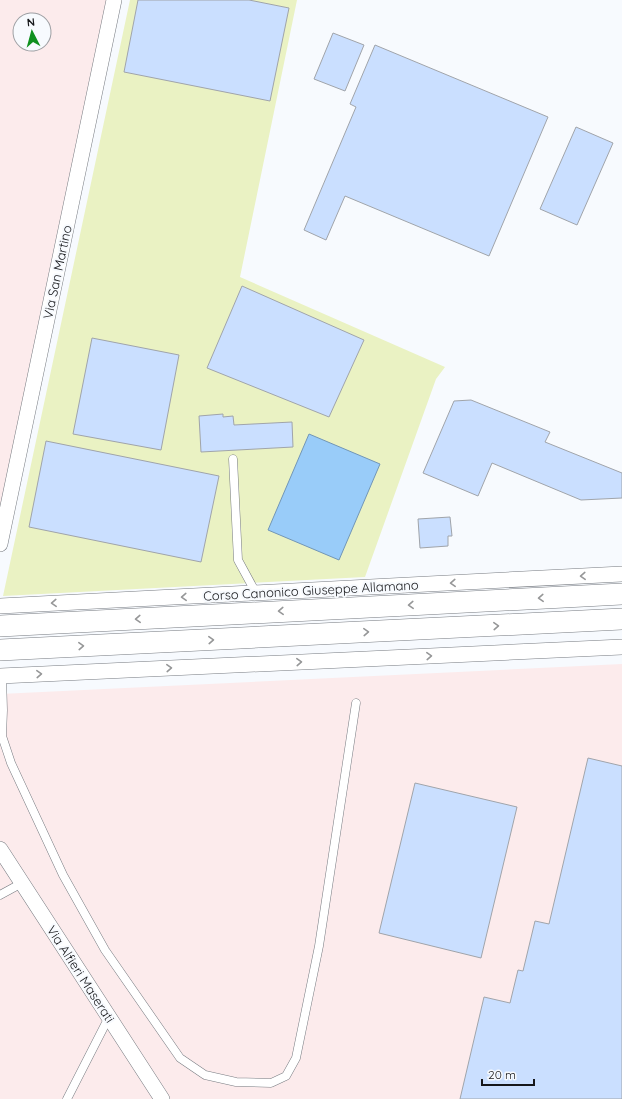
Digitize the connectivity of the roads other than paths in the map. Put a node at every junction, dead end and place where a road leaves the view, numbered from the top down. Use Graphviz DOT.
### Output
graph roads {
  1 [pos="114,0"];
  2 [pos="233,459"];
  3 [pos="0,544"];
  4 [pos="622,574"];
  5 [pos="256,593"];
  6 [pos="622,594"];
  7 [pos="0,606"];
  8 [pos="622,619"];
  9 [pos="0,626"];
  10 [pos="622,647"];
  11 [pos="0,650"];
  12 [pos="1,676"];
  13 [pos="356,703"];
  14 [pos="0,849"];
  15 [pos="22,883"];
  16 [pos="0,895"];
  17 [pos="109,1017"];
  18 [pos="67,1099"];
  19 [pos="162,1099"];
  1 -- 3 [label="street, Via San Martino"];
  2 -- 5 [label="lane"];
  4 -- 5 [label="street, Corso Canonico Giuseppe Allamano, one-way"];
  5 -- 7 [label="street, Corso Canonico Giuseppe Allamano, one-way"];
  6 -- 9 [label="main road, Corso Canonico Giuseppe Allamano, one-way"];
  11 -- 8 [label="main road, one-way"];
  12 -- 10 [label="street, one-way"];
  12 -- 13 [label="lane"];
  14 -- 15 [label="street, Via Alfieri Maserati"];
  15 -- 16 [label="lane"];
  15 -- 17 [label="street, Via Alfieri Maserati"];
  17 -- 18 [label="lane"];
  17 -- 19 [label="street, Via Alfieri Maserati"];
}
